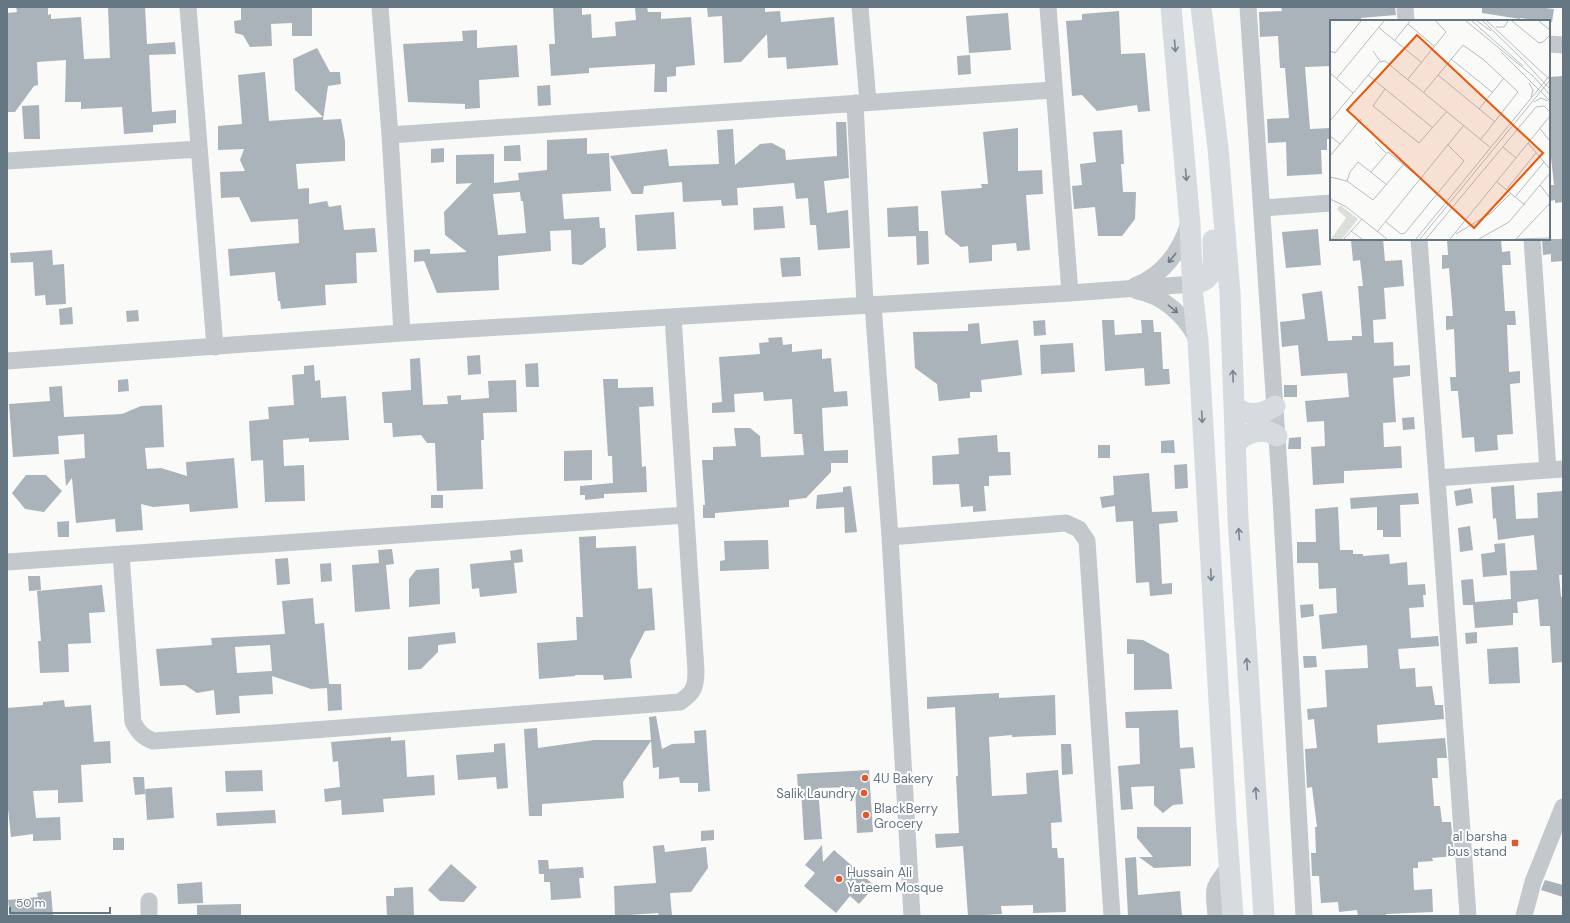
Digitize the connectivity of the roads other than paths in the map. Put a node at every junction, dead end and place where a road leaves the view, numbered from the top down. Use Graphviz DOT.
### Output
graph roads {
  1 [pos="188,7"];
  2 [pos="380,7"];
  3 [pos="860,7"];
  4 [pos="1048,7"];
  5 [pos="1172,7"];
  6 [pos="1201,7"];
  7 [pos="1248,7"];
  8 [pos="1405,7"];
  9 [pos="1406,20"];
  10 [pos="1550,44"];
  11 [pos="1563,45"];
  12 [pos="1053,90"];
  13 [pos="862,103"];
  14 [pos="390,135"];
  15 [pos="1218,148"];
  16 [pos="199,149"];
  17 [pos="7,161"];
  18 [pos="1330,203"];
  19 [pos="1262,208"];
  20 [pos="1190,224"];
  21 [pos="1419,240"];
  22 [pos="1532,240"];
  23 [pos="1192,284"];
  24 [pos="1125,289"];
  25 [pos="1070,293"];
  26 [pos="869,304"];
  27 [pos="673,317"];
  28 [pos="402,333"];
  29 [pos="1198,341"];
  30 [pos="215,347"];
  31 [pos="7,361"];
  32 [pos="1234,405"];
  33 [pos="1275,406"];
  34 [pos="1277,436"];
  35 [pos="1235,444"];
  36 [pos="1556,469"];
  37 [pos="1438,478"];
  38 [pos="686,515"];
  39 [pos="890,537"];
  40 [pos="121,554"];
  41 [pos="7,562"];
  42 [pos="1563,807"];
  43 [pos="1226,821"];
  44 [pos="1230,867"];
  45 [pos="1532,882"];
  46 [pos="1264,915"];
  47 [pos="912,916"];
  48 [pos="1112,916"];
  49 [pos="1216,916"];
  50 [pos="1233,916"];
  51 [pos="1304,916"];
  52 [pos="1468,916"];
  53 [pos="1513,916"];
  54 [pos="1524,916"];
  1 -- 16 [label="street"];
  2 -- 14 [label="street"];
  3 -- 13 [label="street"];
  4 -- 12 [label="street"];
  5 -- 20 [label="main road, one-way"];
  6 -- 15 [label="main road"];
  7 -- 19 [label="street"];
  8 -- 9 [label="street"];
  10 -- 11 [label="street"];
  12 -- 13 [label="street"];
  12 -- 25 [label="street"];
  13 -- 14 [label="street"];
  13 -- 26 [label="street"];
  14 -- 28 [label="street"];
  15 -- 23 [label="main road"];
  32 -- 15 [label="main road, one-way"];
  16 -- 17 [label="street"];
  16 -- 30 [label="street"];
  18 -- 19 [label="street"];
  19 -- 33 [label="street"];
  20 -- 23 [label="main road"];
  20 -- 24 [label="street, one-way"];
  21 -- 37 [label="street"];
  22 -- 36 [label="street"];
  23 -- 24 [label="street"];
  23 -- 29 [label="main road"];
  24 -- 25 [label="street"];
  24 -- 29 [label="street, one-way"];
  25 -- 26 [label="street"];
  26 -- 27 [label="street"];
  26 -- 39 [label="street"];
  27 -- 28 [label="street"];
  27 -- 38 [label="street"];
  28 -- 30 [label="street"];
  29 -- 43 [label="main road, one-way"];
  30 -- 31 [label="street"];
  32 -- 33 [label="main road"];
  32 -- 35 [label="main road"];
  33 -- 34 [label="street"];
  34 -- 35 [label="main road"];
  34 -- 51 [label="street"];
  46 -- 35 [label="main road, one-way"];
  36 -- 37 [label="street"];
  37 -- 52 [label="street"];
  38 -- 40 [label="street"];
  38 -- 40 [label="street"];
  39 -- 47 [label="street"];
  39 -- 48 [label="street"];
  40 -- 41 [label="street"];
  42 -- 45 [label="street"];
  43 -- 44 [label="main road"];
  43 -- 46 [label="main road"];
  44 -- 49 [label="street"];
  44 -- 50 [label="main road"];
  45 -- 53 [label="street"];
  45 -- 54 [label="street"];
}
